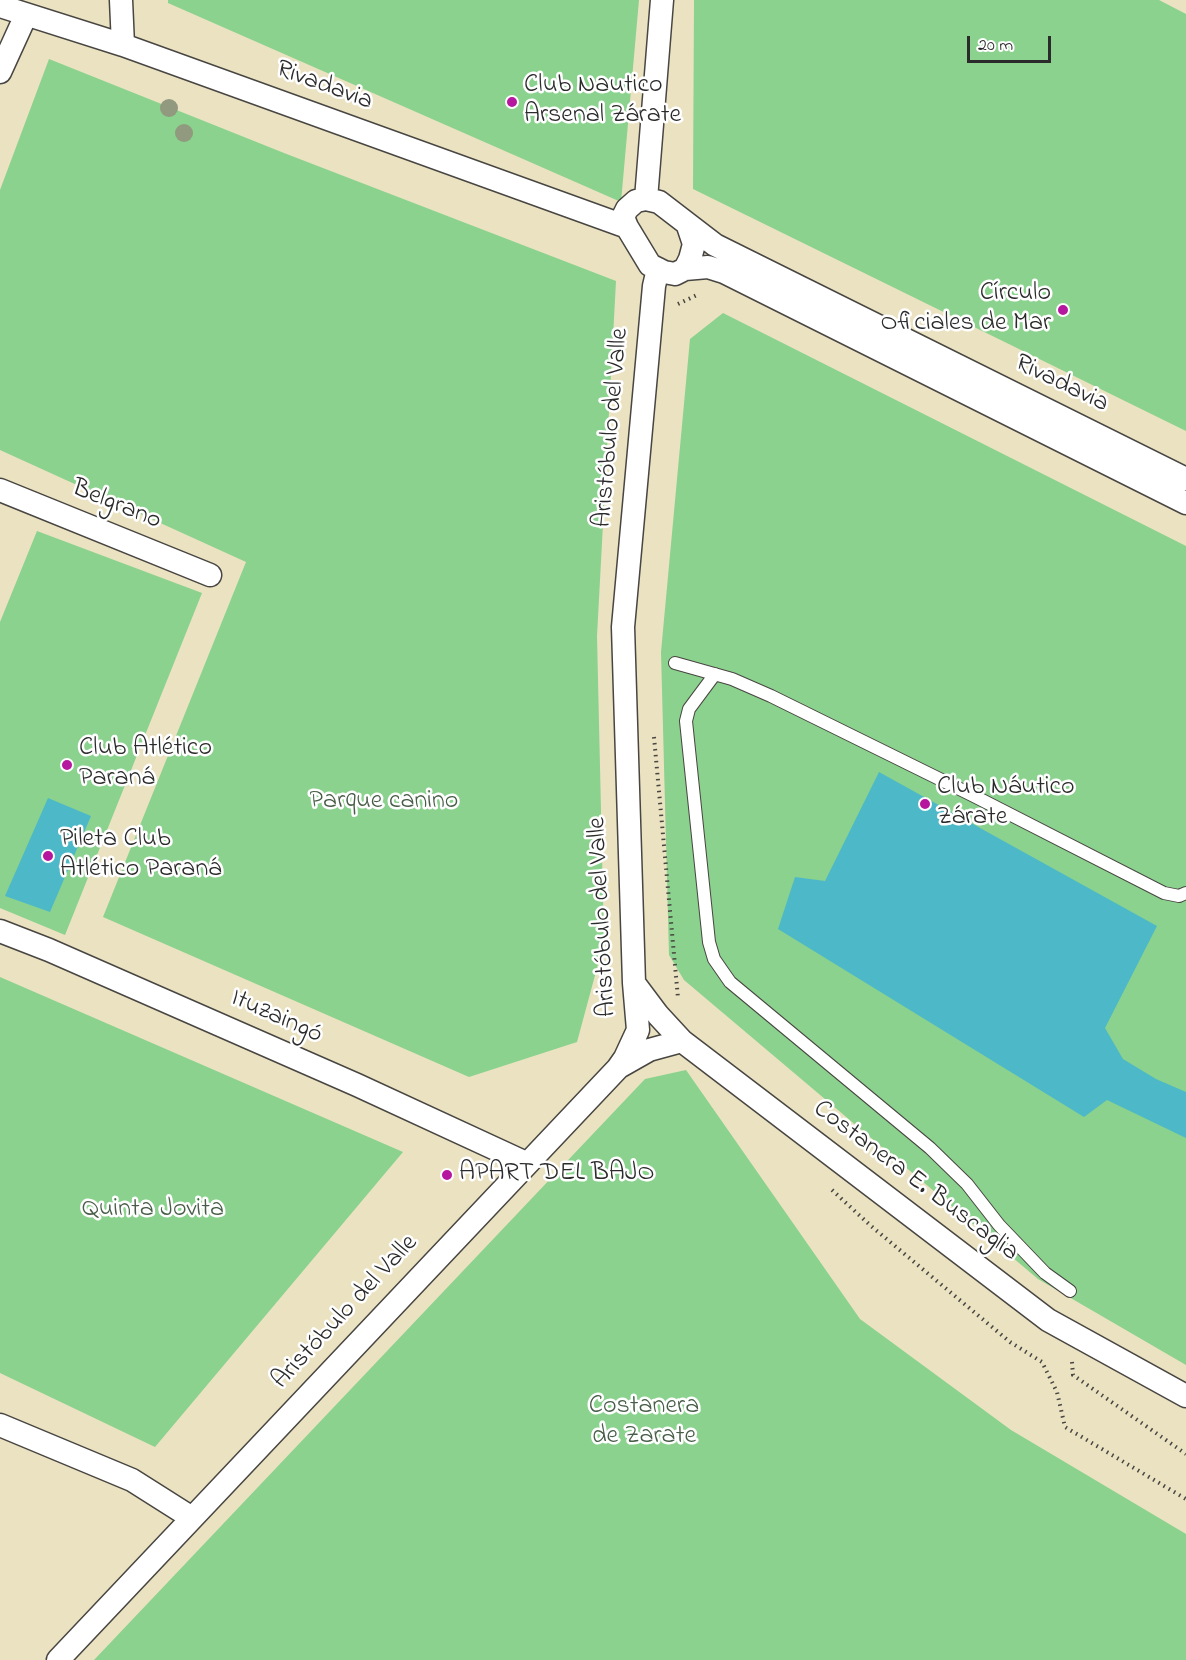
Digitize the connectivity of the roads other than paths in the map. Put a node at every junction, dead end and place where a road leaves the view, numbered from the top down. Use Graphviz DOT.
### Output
graph roads {
  1 [pos="121,0"];
  2 [pos="662,0"];
  3 [pos="0,6"];
  4 [pos="26,15"];
  5 [pos="123,45"];
  6 [pos="0,72"];
  7 [pos="646,199"];
  8 [pos="688,226"];
  9 [pos="627,227"];
  10 [pos="685,268"];
  11 [pos="658,269"];
  12 [pos="1186,479"];
  13 [pos="0,490"];
  14 [pos="1186,503"];
  15 [pos="210,575"];
  16 [pos="675,663"];
  17 [pos="715,674"];
  18 [pos="1186,893"];
  19 [pos="0,931"];
  20 [pos="634,983"];
  21 [pos="682,1041"];
  22 [pos="618,1068"];
  23 [pos="526,1163"];
  24 [pos="1070,1291"];
  25 [pos="1186,1396"];
  26 [pos="0,1425"];
  27 [pos="192,1518"];
  28 [pos="58,1660"];
  1 -- 5 [label="street"];
  2 -- 7 [label="street"];
  3 -- 4 [label="street, Rivadavia"];
  4 -- 5 [label="street, Rivadavia"];
  4 -- 6 [label="street"];
  5 -- 9 [label="street, Rivadavia"];
  7 -- 8 [label="street, Rivadavia"];
  7 -- 9 [label="street"];
  8 -- 10 [label="street"];
  8 -- 12 [label="street, Rivadavia"];
  9 -- 11 [label="street"];
  10 -- 11 [label="street, Rivadavia"];
  10 -- 14 [label="street, Rivadavia"];
  11 -- 20 [label="street, Aristóbulo del Valle"];
  13 -- 15 [label="street, Belgrano"];
  16 -- 17 [label="lane"];
  17 -- 18 [label="lane"];
  17 -- 24 [label="lane"];
  19 -- 23 [label="street, Ituzaingó"];
  20 -- 21 [label="street, Costanera E. Buscaglia"];
  20 -- 22 [label="street, Aristóbulo del Valle"];
  21 -- 22 [label="street"];
  21 -- 25 [label="street, Costanera E. Buscaglia"];
  22 -- 23 [label="street, Aristóbulo del Valle"];
  23 -- 27 [label="street, Aristóbulo del Valle"];
  26 -- 27 [label="street"];
  27 -- 28 [label="street, Aristóbulo del Valle"];
}
